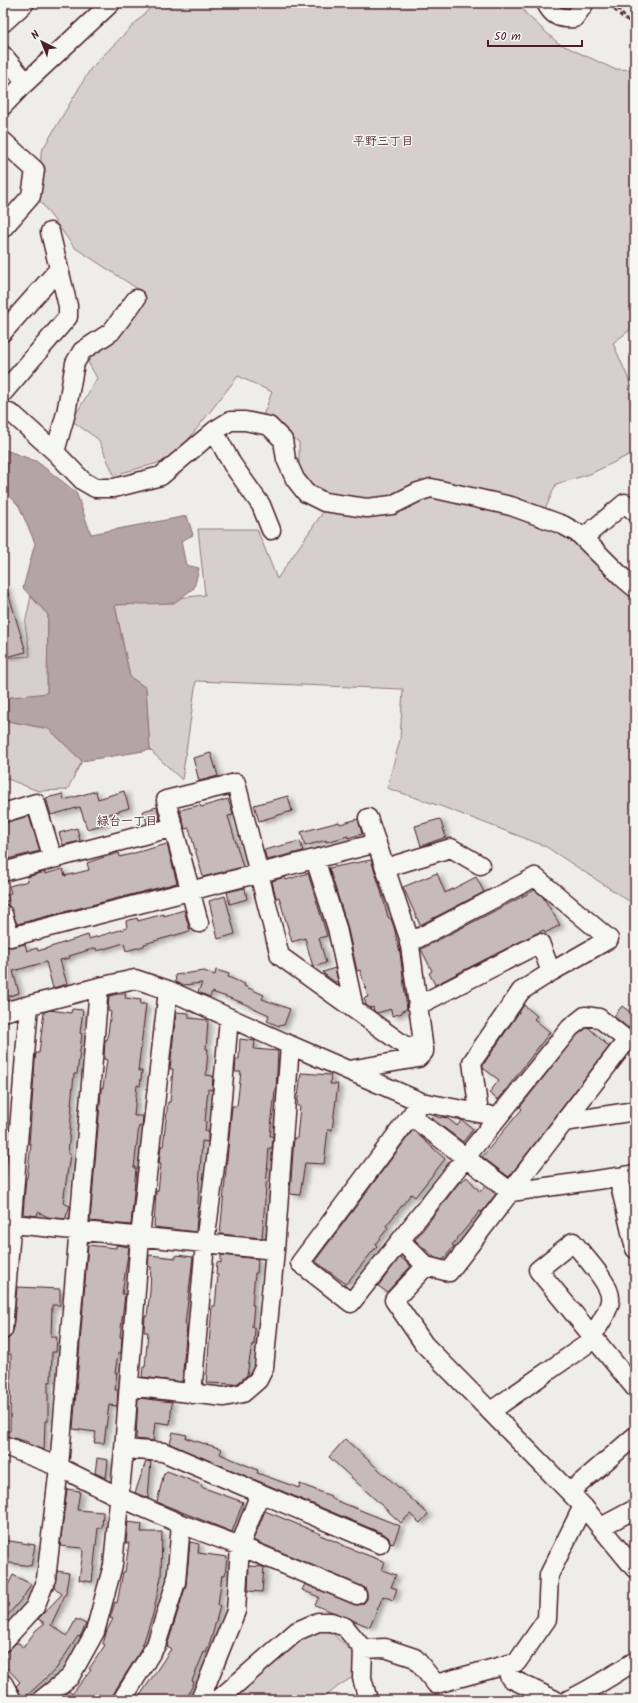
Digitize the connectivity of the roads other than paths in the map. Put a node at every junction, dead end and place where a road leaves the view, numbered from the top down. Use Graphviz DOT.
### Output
graph roads {
  1 [pos="25,3"];
  2 [pos="112,3"];
  3 [pos="546,3"];
  4 [pos="582,3"];
  5 [pos="3,22"];
  6 [pos="3,55"];
  7 [pos="26,82"];
  8 [pos="3,106"];
  9 [pos="3,141"];
  10 [pos="3,228"];
  11 [pos="50,232"];
  12 [pos="59,269"];
  13 [pos="136,299"];
  14 [pos="3,332"];
  15 [pos="3,394"];
  16 [pos="3,410"];
  17 [pos="214,431"];
  18 [pos="55,452"];
  19 [pos="635,512"];
  20 [pos="271,530"];
  21 [pos="583,538"];
  22 [pos="635,588"];
  23 [pos="3,812"];
  24 [pos="368,818"];
  25 [pos="174,827"];
  26 [pos="377,843"];
  27 [pos="53,859"];
  28 [pos="316,859"];
  29 [pos="480,865"];
  30 [pos="385,868"];
  31 [pos="3,872"];
  32 [pos="259,873"];
  33 [pos="190,891"];
  34 [pos="3,914"];
  35 [pos="199,923"];
  36 [pos="409,943"];
  37 [pos="551,972"];
  38 [pos="99,988"];
  39 [pos="168,990"];
  40 [pos="29,1005"];
  41 [pos="417,1006"];
  42 [pos="354,1008"];
  43 [pos="3,1012"];
  44 [pos="229,1018"];
  45 [pos="631,1035"];
  46 [pos="423,1043"];
  47 [pos="290,1045"];
  48 [pos="349,1070"];
  49 [pos="421,1102"];
  50 [pos="635,1111"];
  51 [pos="479,1113"];
  52 [pos="411,1116"];
  53 [pos="500,1116"];
  54 [pos="564,1122"];
  55 [pos="466,1157"];
  56 [pos="627,1176"];
  57 [pos="511,1192"];
  58 [pos="7,1224"];
  59 [pos="78,1231"];
  60 [pos="633,1231"];
  61 [pos="140,1237"];
  62 [pos="400,1241"];
  63 [pos="205,1243"];
  64 [pos="635,1249"];
  65 [pos="275,1250"];
  66 [pos="426,1266"];
  67 [pos="3,1330"];
  68 [pos="592,1336"];
  69 [pos="129,1386"];
  70 [pos="635,1388"];
  71 [pos="192,1394"];
  72 [pos="491,1411"];
  73 [pos="635,1436"];
  74 [pos="3,1445"];
  75 [pos="124,1449"];
  76 [pos="59,1467"];
  77 [pos="570,1492"];
  78 [pos="260,1493"];
  79 [pos="119,1497"];
  80 [pos="583,1506"];
  81 [pos="635,1509"];
  82 [pos="182,1524"];
  83 [pos="601,1527"];
  84 [pos="380,1544"];
  85 [pos="240,1546"];
  86 [pos="635,1569"];
  87 [pos="357,1596"];
  88 [pos="3,1642"];
  89 [pos="363,1648"];
  90 [pos="635,1661"];
  91 [pos="506,1666"];
  92 [pos="3,1683"];
  93 [pos="437,1692"];
  94 [pos="592,1695"];
  95 [pos="12,1700"];
  96 [pos="41,1700"];
  97 [pos="122,1700"];
  98 [pos="200,1700"];
  99 [pos="218,1700"];
  100 [pos="368,1700"];
  101 [pos="555,1700"];
  102 [pos="568,1700"];
  1 -- 5 [label="street"];
  2 -- 7 [label="street"];
  3 -- 4 [label="street"];
  6 -- 7 [label="street"];
  7 -- 8 [label="street"];
  9 -- 10 [label="street"];
  11 -- 12 [label="street"];
  12 -- 14 [label="street"];
  12 -- 15 [label="street"];
  13 -- 18 [label="street"];
  16 -- 18 [label="street"];
  17 -- 18 [label="street"];
  17 -- 20 [label="street"];
  17 -- 21 [label="street"];
  19 -- 21 [label="street"];
  21 -- 22 [label="street"];
  23 -- 27 [label="street"];
  24 -- 26 [label="street"];
  25 -- 27 [label="street"];
  25 -- 32 [label="street"];
  25 -- 33 [label="street"];
  26 -- 28 [label="street"];
  26 -- 30 [label="street"];
  27 -- 31 [label="street"];
  28 -- 32 [label="street"];
  28 -- 42 [label="street"];
  29 -- 30 [label="street"];
  30 -- 36 [label="street"];
  32 -- 33 [label="street"];
  32 -- 42 [label="street"];
  33 -- 34 [label="street"];
  33 -- 35 [label="street"];
  36 -- 37 [label="street"];
  36 -- 41 [label="street"];
  37 -- 41 [label="street"];
  37 -- 51 [label="street"];
  38 -- 39 [label="street"];
  38 -- 40 [label="street"];
  38 -- 59 [label="street"];
  39 -- 44 [label="street"];
  39 -- 61 [label="street"];
  40 -- 43 [label="street"];
  40 -- 58 [label="street"];
  41 -- 46 [label="street"];
  42 -- 46 [label="street"];
  44 -- 47 [label="street"];
  44 -- 63 [label="street"];
  45 -- 53 [label="street"];
  45 -- 54 [label="street"];
  46 -- 48 [label="street"];
  47 -- 48 [label="street"];
  47 -- 65 [label="street"];
  48 -- 49 [label="street"];
  49 -- 51 [label="street"];
  49 -- 52 [label="street"];
  50 -- 54 [label="street"];
  51 -- 53 [label="street"];
  52 -- 55 [label="street"];
  52 -- 62 [label="street"];
  53 -- 55 [label="street"];
  54 -- 57 [label="street"];
  55 -- 57 [label="street"];
  55 -- 62 [label="street"];
  56 -- 57 [label="street"];
  56 -- 60 [label="street"];
  57 -- 66 [label="street"];
  58 -- 59 [label="street"];
  58 -- 67 [label="street"];
  59 -- 61 [label="street"];
  59 -- 76 [label="street"];
  60 -- 64 [label="street"];
  61 -- 63 [label="street"];
  61 -- 69 [label="street"];
  62 -- 66 [label="street"];
  63 -- 65 [label="street"];
  63 -- 71 [label="street"];
  65 -- 71 [label="street"];
  66 -- 72 [label="street"];
  68 -- 68 [label="street"];
  68 -- 70 [label="street"];
  68 -- 72 [label="street"];
  69 -- 71 [label="street"];
  69 -- 75 [label="street"];
  72 -- 77 [label="street"];
  73 -- 77 [label="street"];
  74 -- 76 [label="street"];
  75 -- 78 [label="street"];
  75 -- 79 [label="street"];
  76 -- 79 [label="street"];
  76 -- 88 [label="street"];
  77 -- 80 [label="street"];
  78 -- 84 [label="street"];
  78 -- 85 [label="street"];
  79 -- 82 [label="street"];
  79 -- 96 [label="street"];
  80 -- 83 [label="street"];
  80 -- 91 [label="street"];
  81 -- 83 [label="street"];
  82 -- 85 [label="street"];
  82 -- 97 [label="street"];
  83 -- 86 [label="street"];
  85 -- 87 [label="street"];
  85 -- 98 [label="street"];
  89 -- 93 [label="street"];
  89 -- 99 [label="street"];
  89 -- 100 [label="street"];
  90 -- 94 [label="street"];
  91 -- 93 [label="street"];
  91 -- 101 [label="street"];
  92 -- 95 [label="street"];
  94 -- 102 [label="street"];
}
